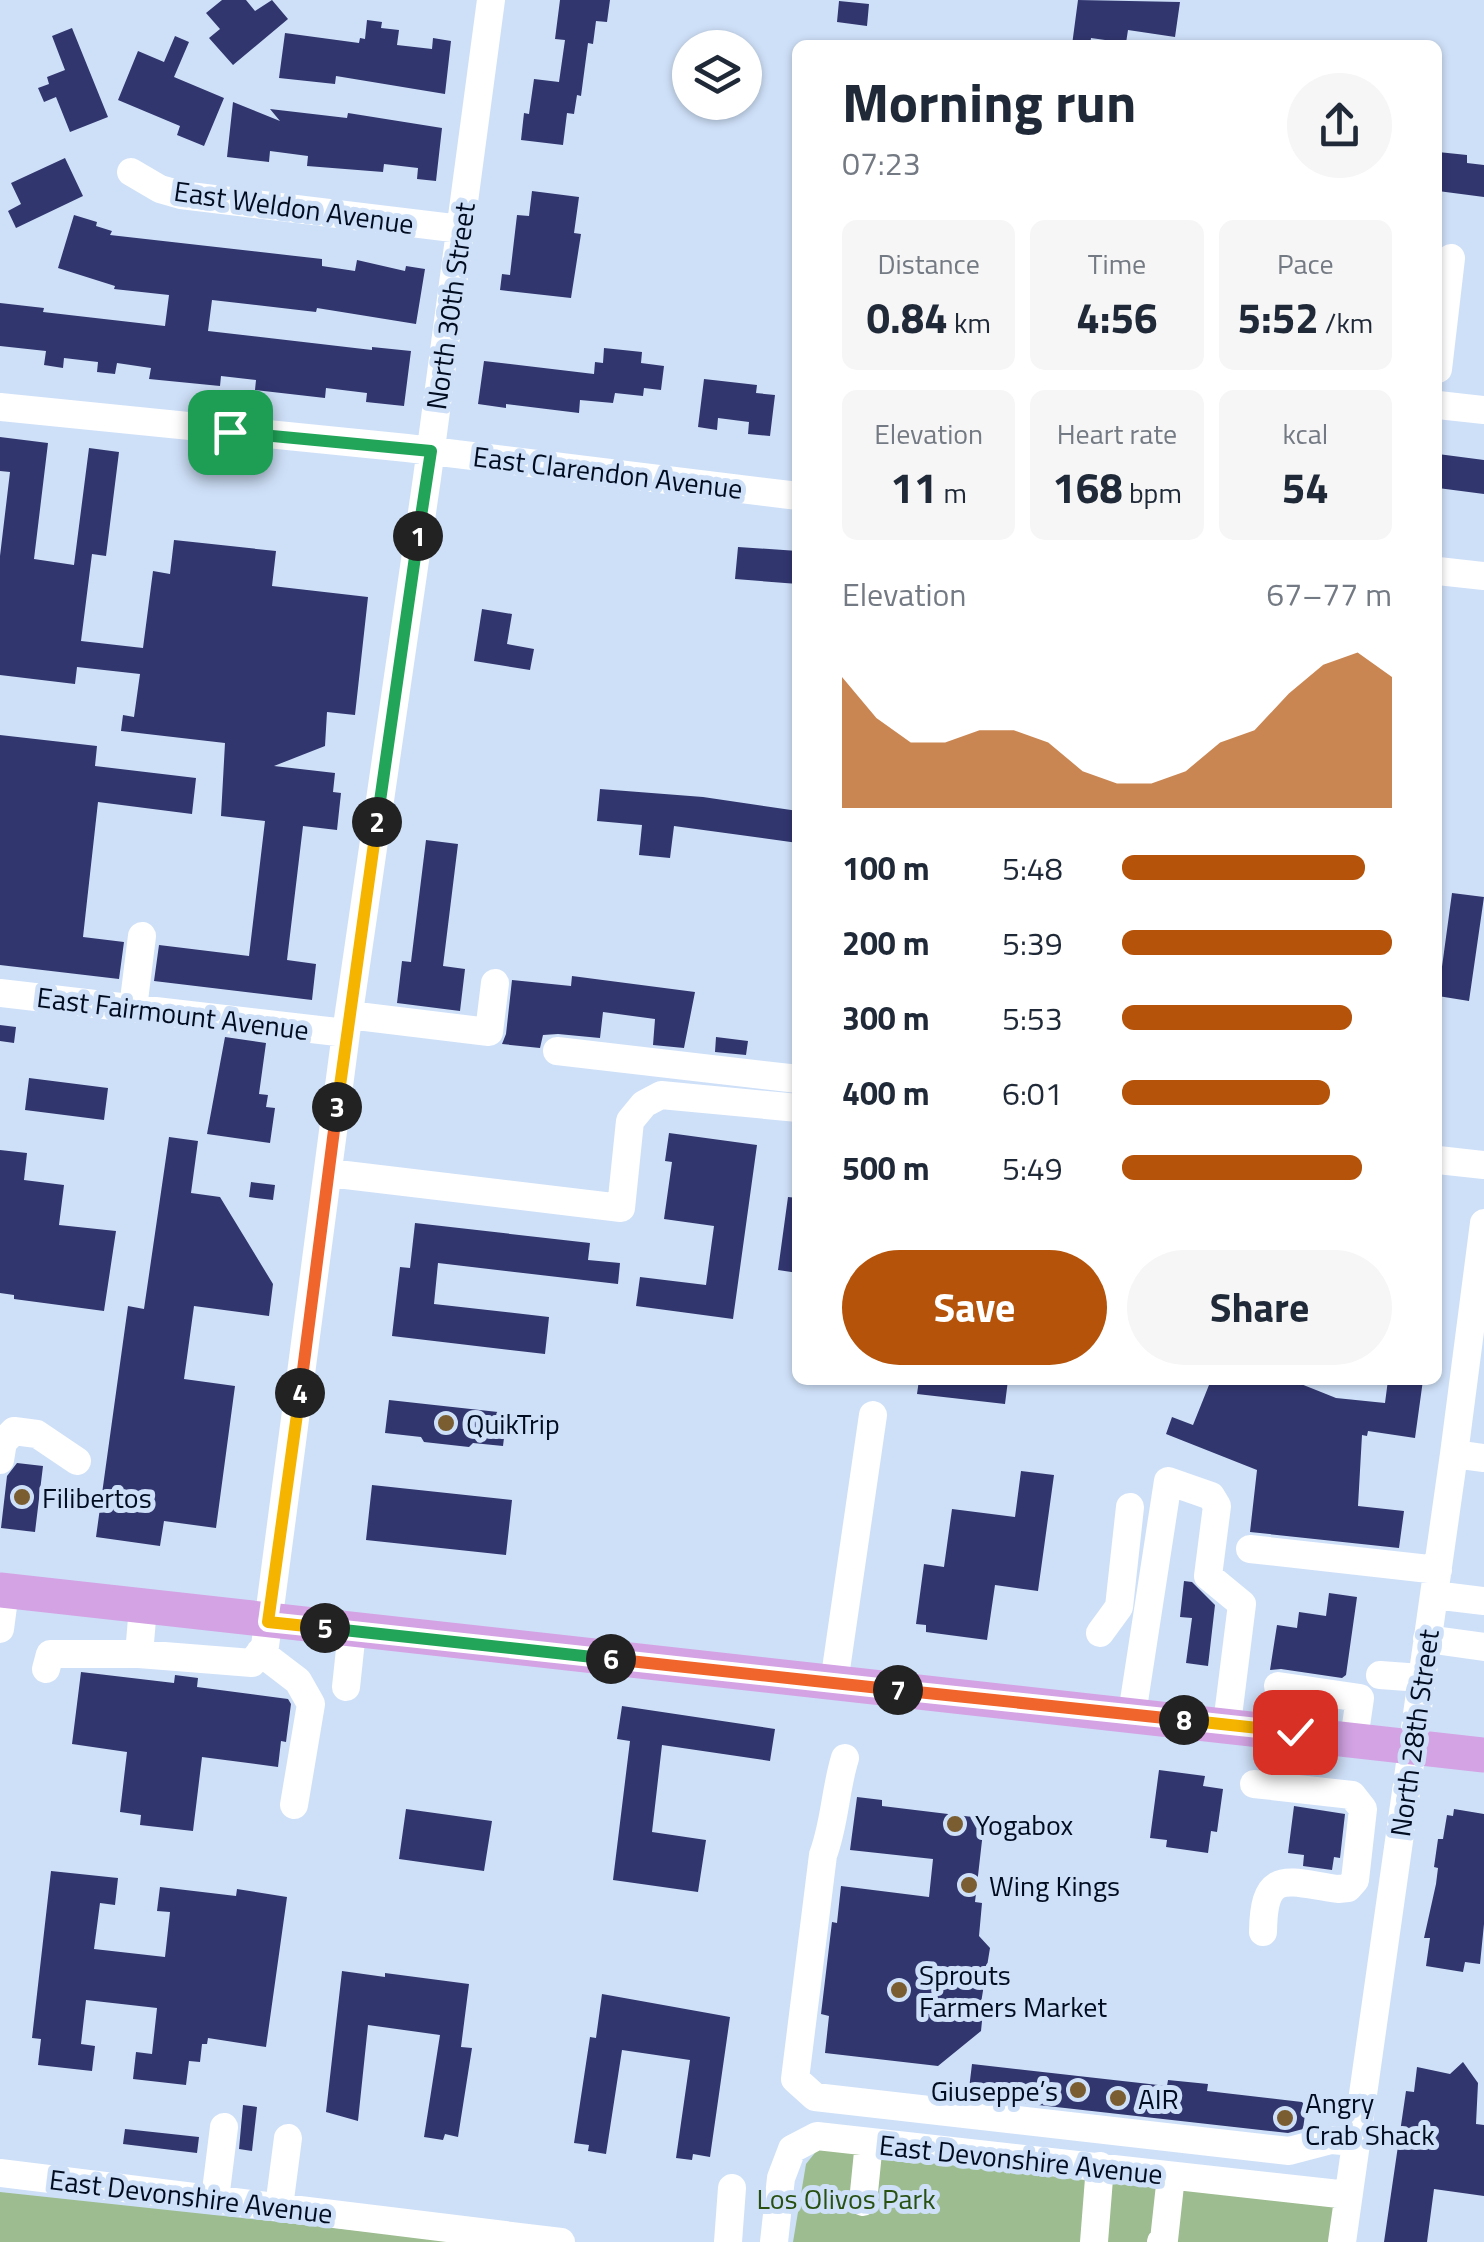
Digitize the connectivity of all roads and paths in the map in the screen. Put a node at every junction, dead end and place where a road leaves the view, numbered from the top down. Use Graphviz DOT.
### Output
graph roads {
  1 [pos="491,0"];
  2 [pos="132,172"];
  3 [pos="460,228"];
  4 [pos="1450,258"];
  5 [pos="1442,331"];
  6 [pos="1442,405"];
  7 [pos="0,407"];
  8 [pos="1484,410"];
  9 [pos="431,451"];
  10 [pos="792,495"];
  11 [pos="1442,572"];
  12 [pos="1484,576"];
  13 [pos="142,936"];
  14 [pos="494,983"];
  15 [pos="0,993"];
  16 [pos="133,1008"];
  17 [pos="348,1024"];
  18 [pos="557,1051"];
  19 [pos="792,1079"];
  20 [pos="697,1082"];
  21 [pos="792,1106"];
  22 [pos="1442,1160"];
  23 [pos="1484,1165"];
  24 [pos="329,1173"];
  25 [pos="1484,1223"];
  26 [pos="1478,1313"];
  27 [pos="873,1415"];
  28 [pos="1454,1454"];
  29 [pos="1484,1458"];
  30 [pos="0,1460"];
  31 [pos="77,1461"];
  32 [pos="1130,1506"];
  33 [pos="1250,1549"];
  34 [pos="1436,1582"];
  35 [pos="2,1591"];
  36 [pos="1484,1601"];
  37 [pos="143,1607"];
  38 [pos="0,1629"];
  39 [pos="352,1631"];
  40 [pos="1100,1633"];
  41 [pos="264,1637"];
  42 [pos="1427,1639"];
  43 [pos="1484,1647"];
  44 [pos="139,1654"];
  45 [pos="46,1670"];
  46 [pos="1380,1675"];
  47 [pos="1422,1678"];
  48 [pos="834,1682"];
  49 [pos="1278,1686"];
  50 [pos="346,1687"];
  51 [pos="1132,1714"];
  52 [pos="1227,1724"];
  53 [pos="1354,1740"];
  54 [pos="1411,1746"];
  55 [pos="1484,1755"];
  56 [pos="845,1758"];
  57 [pos="1254,1784"];
  58 [pos="294,1805"];
  59 [pos="1263,1932"];
  60 [pos="224,2127"];
  61 [pos="288,2138"];
  62 [pos="869,2142"];
  63 [pos="1355,2142"];
  64 [pos="1100,2166"];
  65 [pos="0,2173"];
  66 [pos="1171,2176"];
  67 [pos="732,2188"];
  68 [pos="1348,2195"];
  69 [pos="216,2200"];
  70 [pos="863,2202"];
  71 [pos="279,2208"];
  72 [pos="562,2242"];
  73 [pos="728,2242"];
  74 [pos="774,2242"];
  75 [pos="1094,2242"];
  76 [pos="1161,2242"];
  77 [pos="1342,2242"];
  1 -- 3 [label="street, North 30th Street"];
  2 -- 3 [label="street, East Weldon Avenue"];
  3 -- 9 [label="street, North 30th Street"];
  4 -- 5 [label="street"];
  6 -- 8 [label="street"];
  7 -- 9 [label="street, East Clarendon Avenue"];
  9 -- 10 [label="street, East Clarendon Avenue"];
  9 -- 17 [label="street, North 30th Street"];
  11 -- 12 [label="street"];
  13 -- 16 [label="street"];
  14 -- 17 [label="street, East Fairmount Avenue"];
  15 -- 16 [label="street, East Fairmount Avenue"];
  16 -- 17 [label="street, East Fairmount Avenue"];
  17 -- 24 [label="street, North 30th Street"];
  18 -- 20 [label="street"];
  19 -- 20 [label="street"];
  20 -- 21 [label="street"];
  20 -- 24 [label="street"];
  22 -- 23 [label="street"];
  24 -- 41 [label="street, North 30th Street"];
  25 -- 26 [label="street, North 28th Street"];
  26 -- 28 [label="street, North 28th Street"];
  27 -- 48 [label="street"];
  28 -- 29 [label="street"];
  28 -- 34 [label="street, North 28th Street"];
  30 -- 31 [label="street"];
  32 -- 40 [label="street"];
  33 -- 34 [label="street"];
  34 -- 36 [label="street"];
  34 -- 42 [label="street, North 28th Street"];
  35 -- 37 [label="main road"];
  35 -- 38 [label="street"];
  37 -- 41 [label="main road"];
  37 -- 44 [label="street"];
  39 -- 41 [label="main road"];
  39 -- 48 [label="main road"];
  39 -- 50 [label="street"];
  41 -- 44 [label="street"];
  41 -- 58 [label="street"];
  42 -- 43 [label="street"];
  42 -- 47 [label="street, North 28th Street"];
  44 -- 45 [label="street"];
  46 -- 47 [label="street"];
  47 -- 54 [label="street, North 28th Street"];
  48 -- 51 [label="main road"];
  49 -- 53 [label="street"];
  51 -- 52 [label="main road"];
  51 -- 52 [label="street"];
  52 -- 53 [label="main road"];
  53 -- 54 [label="main road"];
  54 -- 55 [label="main road"];
  54 -- 63 [label="street, North 28th Street"];
  56 -- 63 [label="street"];
  57 -- 59 [label="street"];
  60 -- 69 [label="street"];
  61 -- 71 [label="street"];
  62 -- 64 [label="street, East Devonshire Avenue"];
  62 -- 70 [label="street"];
  62 -- 74 [label="street, East Devonshire Avenue"];
  63 -- 68 [label="street, North 28th Street"];
  64 -- 66 [label="street, East Devonshire Avenue"];
  64 -- 75 [label="street"];
  65 -- 69 [label="street, East Devonshire Avenue"];
  66 -- 68 [label="street, East Devonshire Avenue"];
  66 -- 76 [label="street"];
  67 -- 73 [label="street"];
  68 -- 77 [label="street, North 28th Street"];
  69 -- 71 [label="street, East Devonshire Avenue"];
  71 -- 72 [label="street, East Devonshire Avenue"];
}
